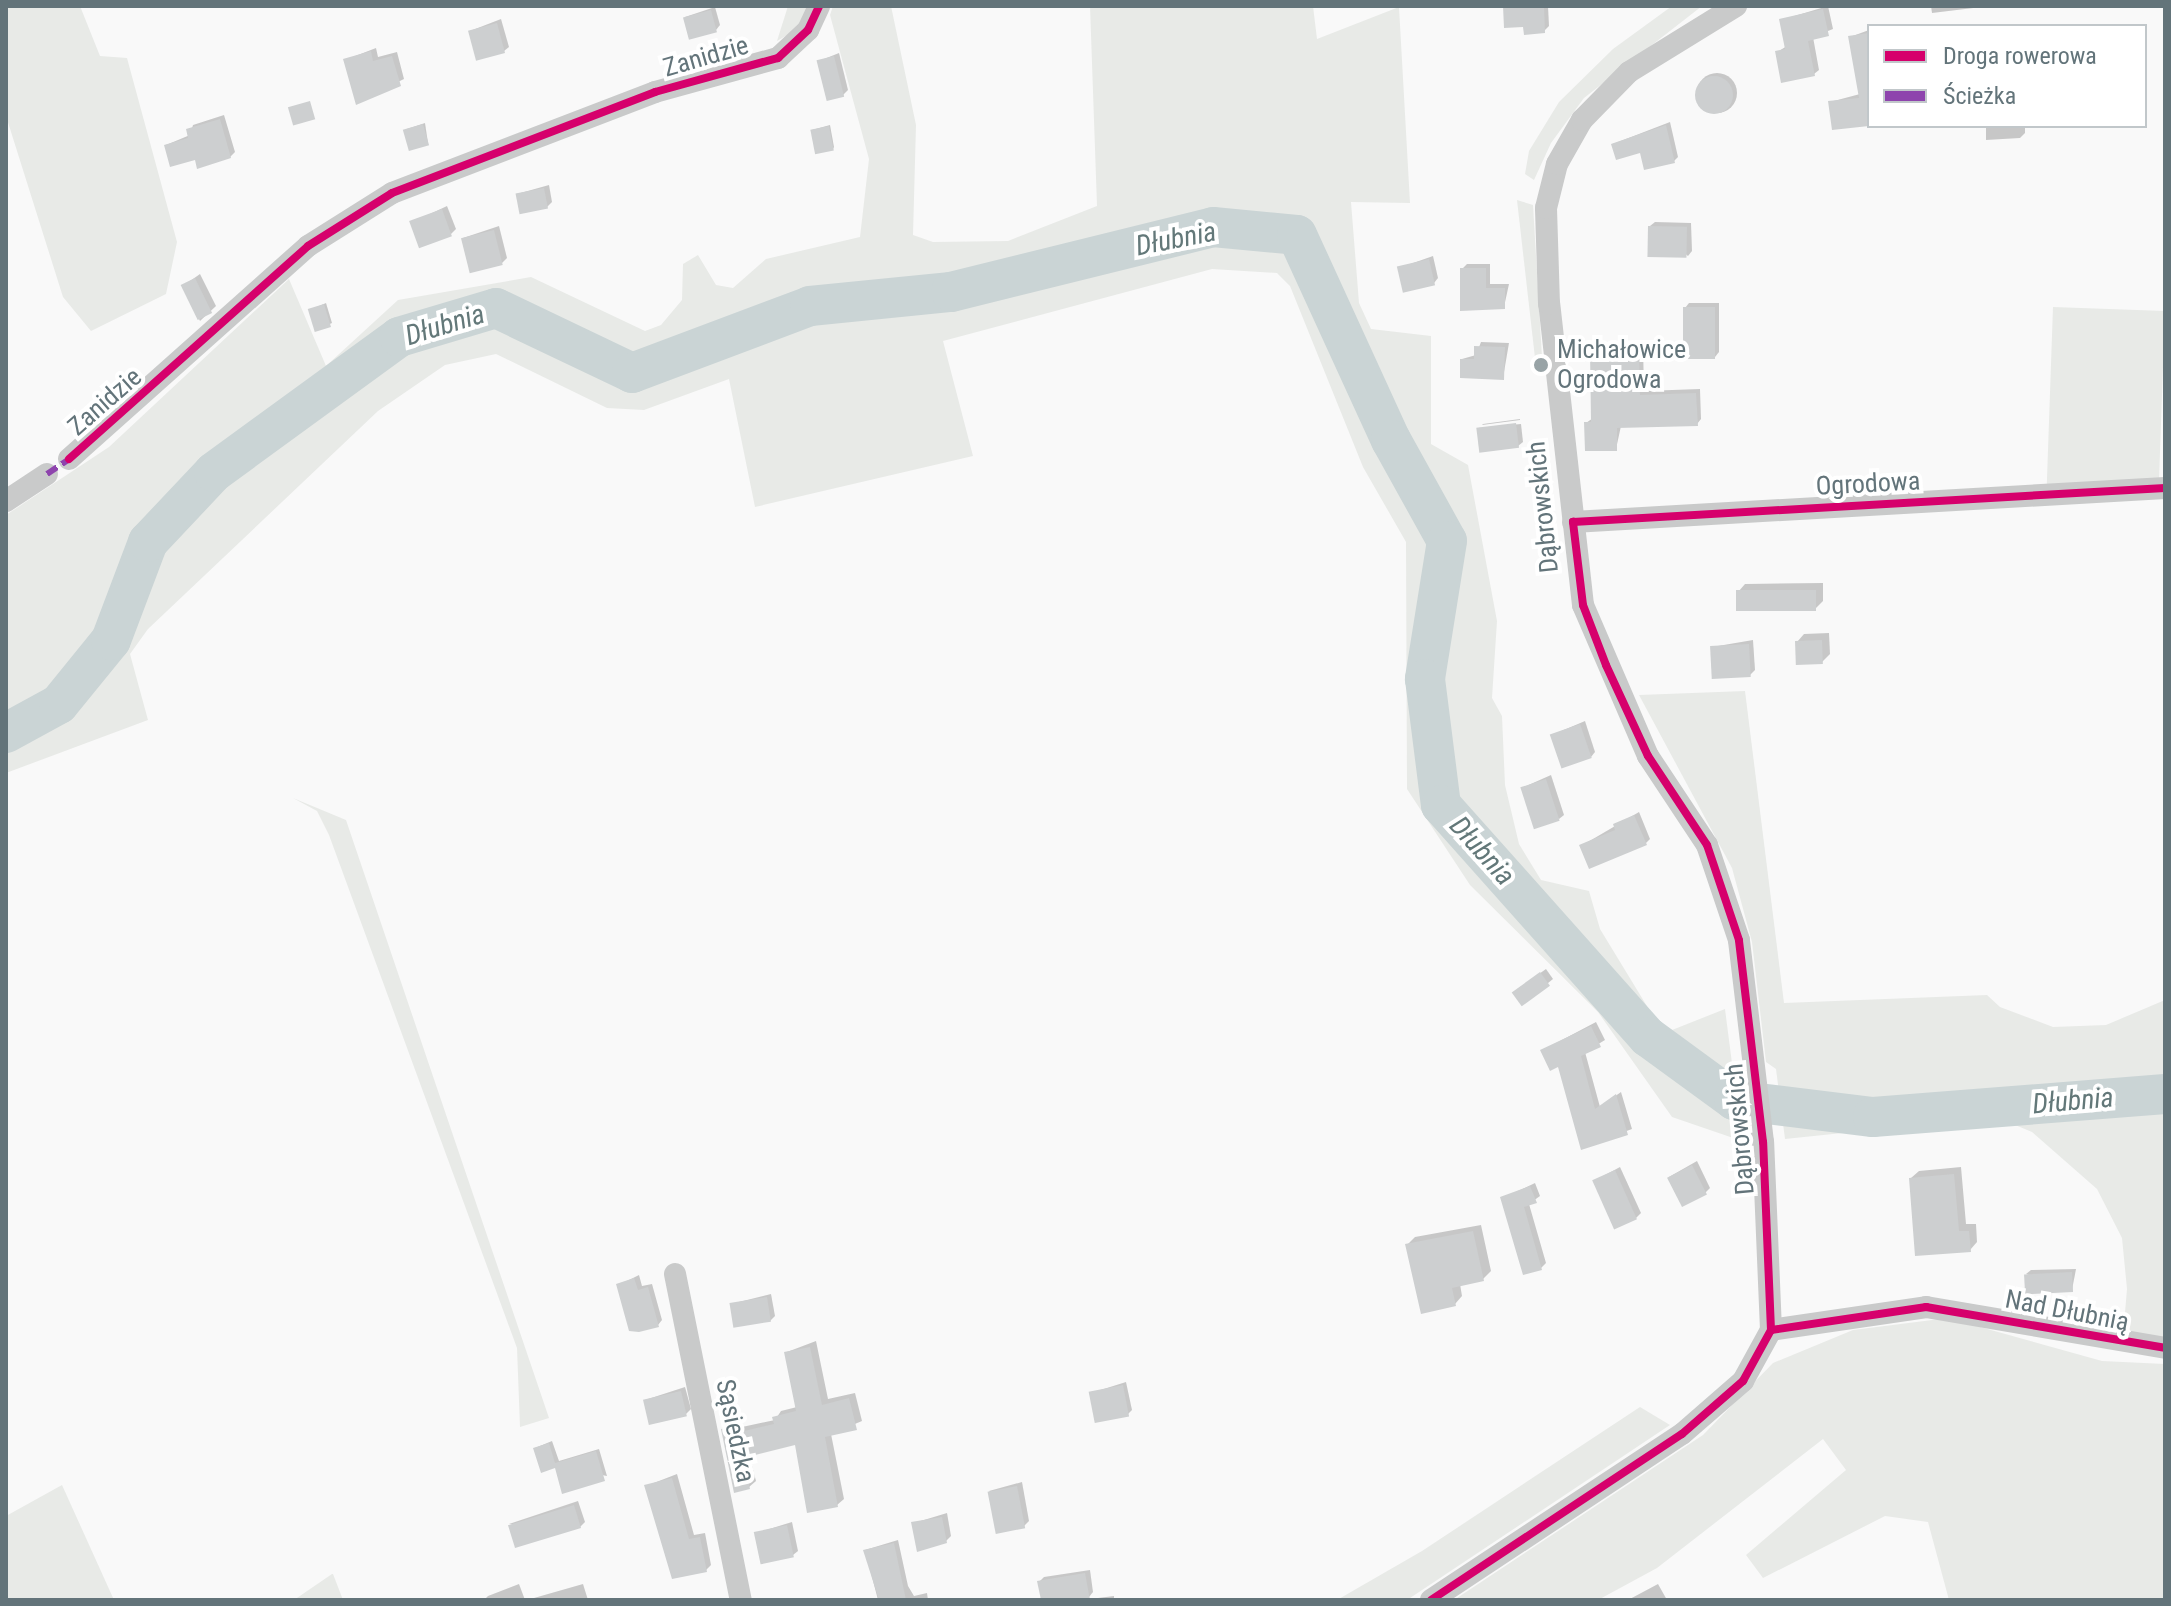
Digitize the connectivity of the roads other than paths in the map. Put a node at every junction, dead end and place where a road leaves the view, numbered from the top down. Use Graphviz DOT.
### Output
graph roads {
  1 [pos="819,6"];
  2 [pos="1736,6"];
  3 [pos="69,459"];
  4 [pos="47,474"];
  5 [pos="2165,488"];
  6 [pos="6,501"];
  7 [pos="1573,522"];
  8 [pos="675,1274"];
  9 [pos="1771,1330"];
  10 [pos="2165,1348"];
  11 [pos="741,1600"];
  12 [pos="1431,1600"];
  1 -- 3 [label="street, Zanidzie"];
  2 -- 7 [label="street, Dąbrowskich"];
  4 -- 6 [label="street"];
  5 -- 7 [label="street, Ogrodowa"];
  7 -- 9 [label="street, Dąbrowskich"];
  8 -- 11 [label="street, Sąsiedzka"];
  9 -- 10 [label="street, Nad Dłubnią"];
  9 -- 12 [label="street"];
}
